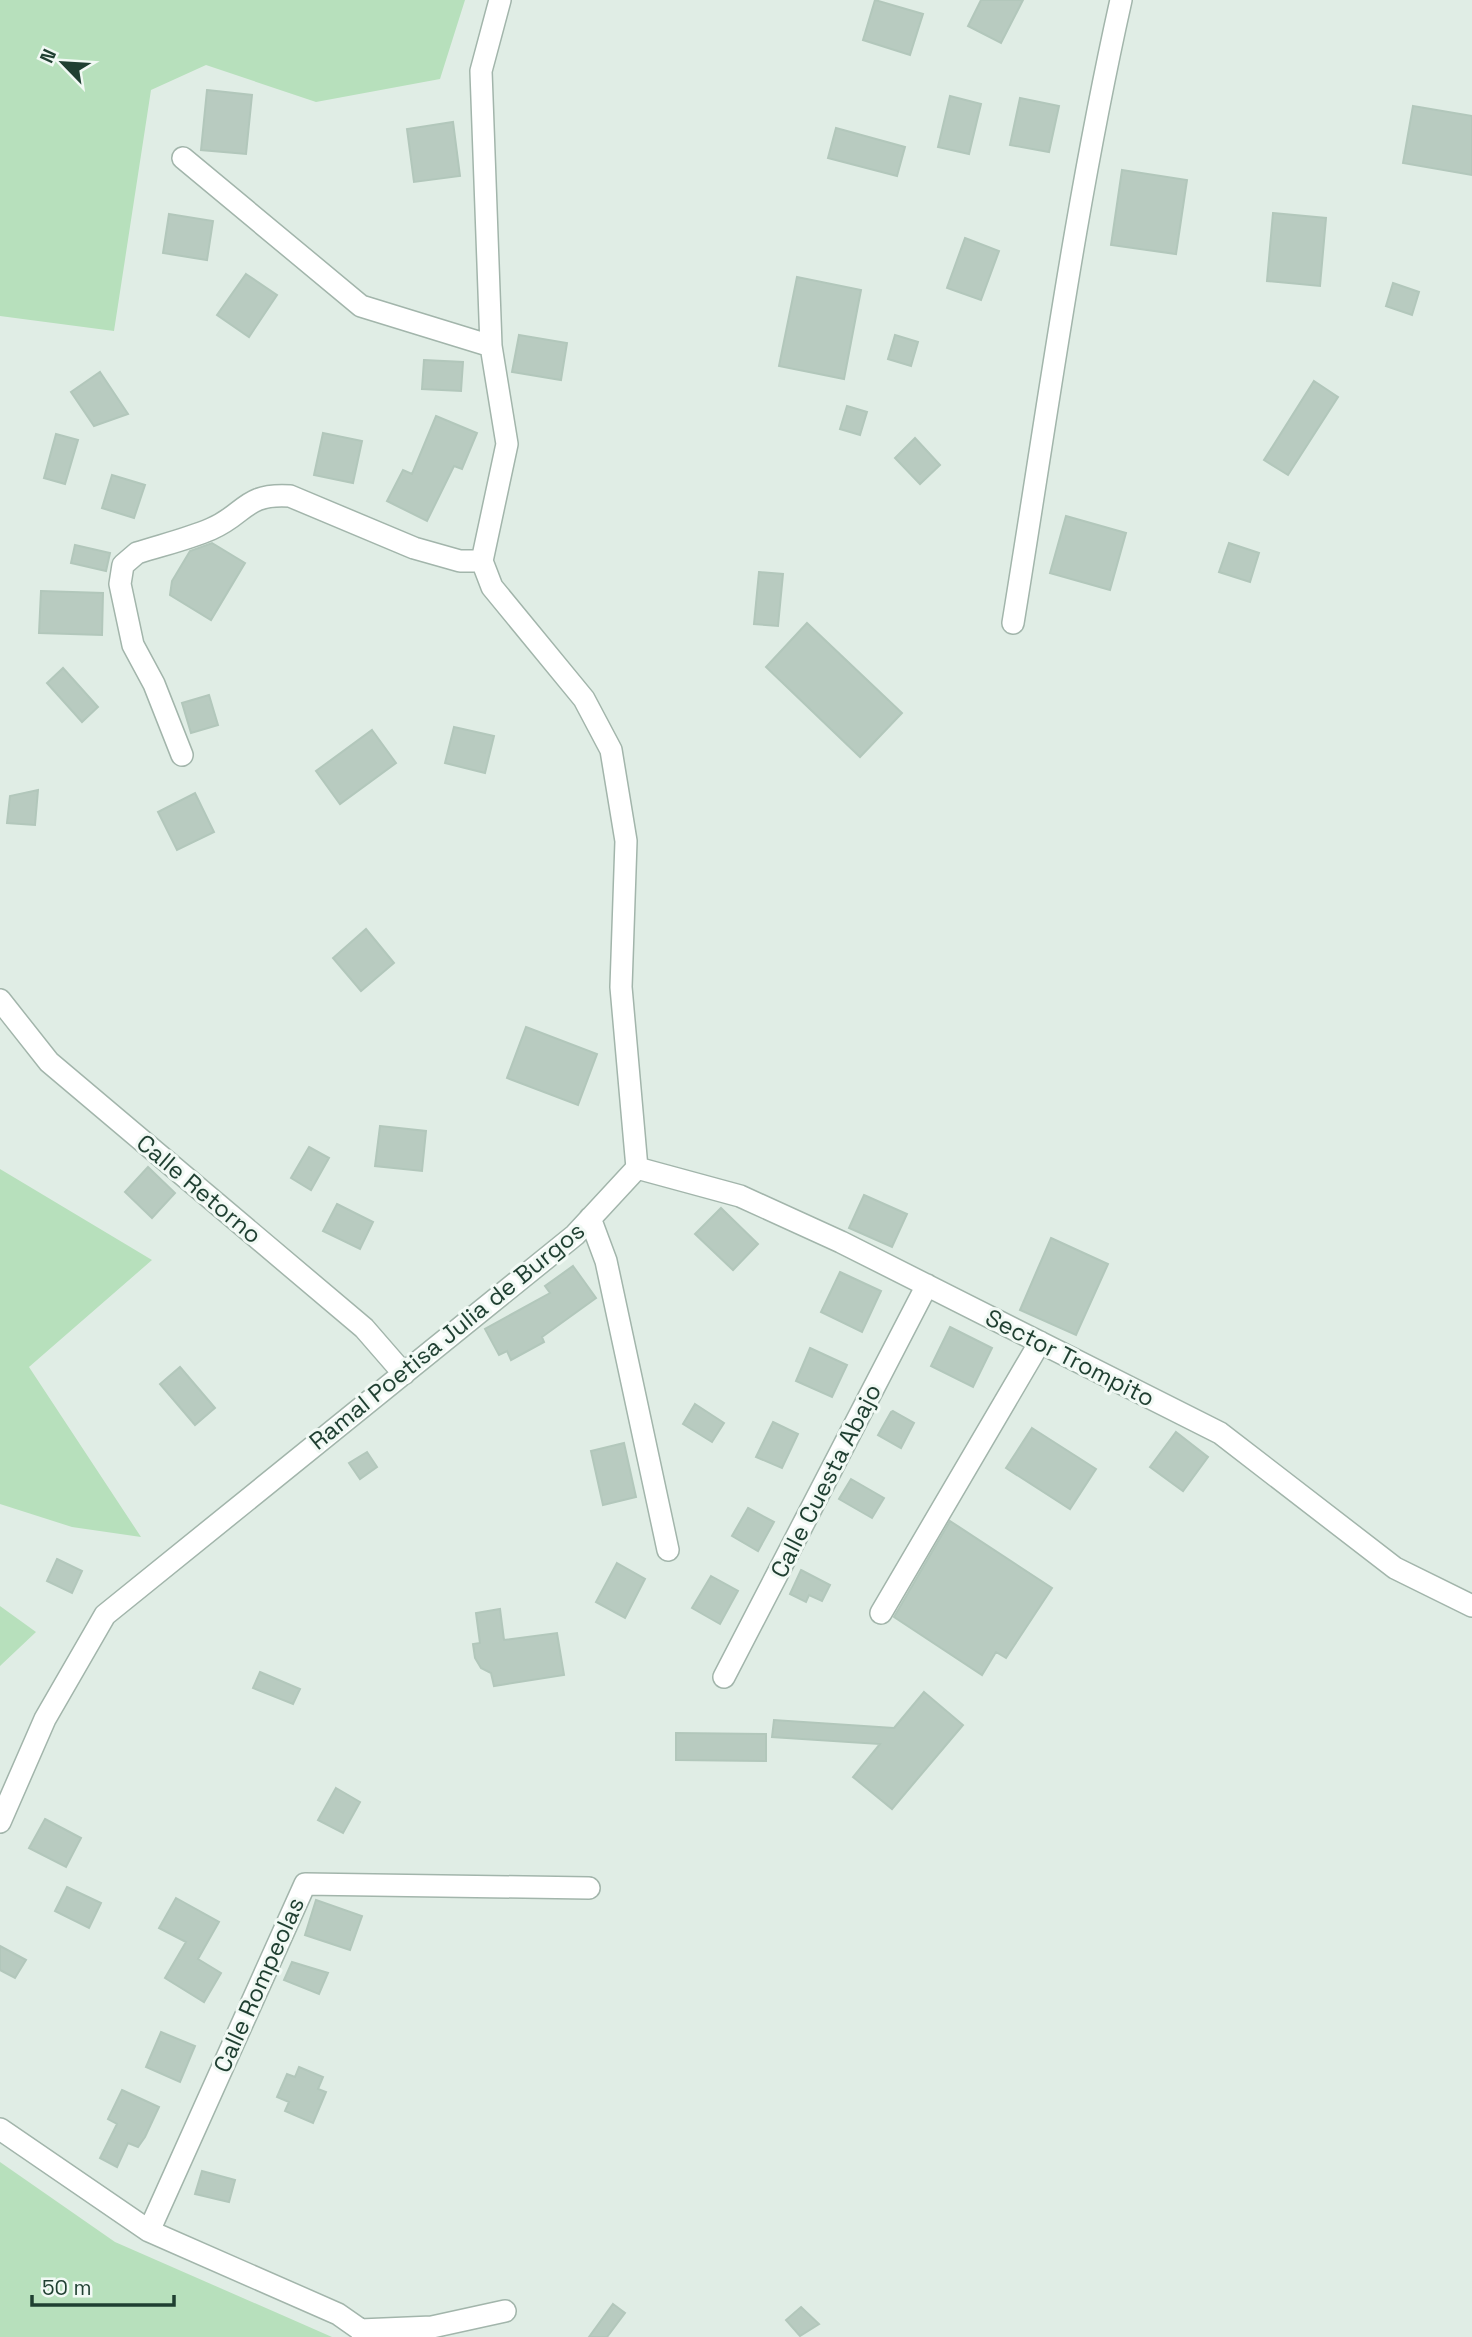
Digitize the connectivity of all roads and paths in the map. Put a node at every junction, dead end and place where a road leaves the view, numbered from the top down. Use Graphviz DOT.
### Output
graph roads {
  1 [pos="500,0"];
  2 [pos="1121,0"];
  3 [pos="183,158"];
  4 [pos="491,346"];
  5 [pos="482,561"];
  6 [pos="1013,624"];
  7 [pos="181,755"];
  8 [pos="0,999"];
  9 [pos="637,1168"];
  10 [pos="590,1219"];
  11 [pos="927,1285"];
  12 [pos="1040,1342"];
  13 [pos="404,1374"];
  14 [pos="668,1550"];
  15 [pos="1472,1606"];
  16 [pos="881,1613"];
  17 [pos="724,1677"];
  18 [pos="0,1822"];
  19 [pos="589,1888"];
  20 [pos="0,2129"];
  21 [pos="149,2231"];
  22 [pos="505,2311"];
  23 [pos="365,2333"];
  1 -- 4 [label="street"];
  2 -- 6 [label="street"];
  3 -- 4 [label="street"];
  4 -- 5 [label="street"];
  5 -- 7 [label="street"];
  5 -- 9 [label="street"];
  8 -- 13 [label="street, Calle Retorno"];
  9 -- 10 [label="street, Ramal Poetisa Julia de Burgos"];
  9 -- 11 [label="street, Sector Trompito"];
  10 -- 13 [label="street, Ramal Poetisa Julia de Burgos"];
  10 -- 14 [label="street"];
  11 -- 12 [label="street, Sector Trompito"];
  11 -- 17 [label="street, Calle Cuesta Abajo"];
  12 -- 15 [label="street, Sector Trompito"];
  12 -- 16 [label="street"];
  13 -- 18 [label="street, Ramal Poetisa Julia de Burgos"];
  19 -- 21 [label="street, Calle Rompeolas"];
  20 -- 21 [label="street"];
  21 -- 23 [label="street"];
  22 -- 23 [label="street"];
}
